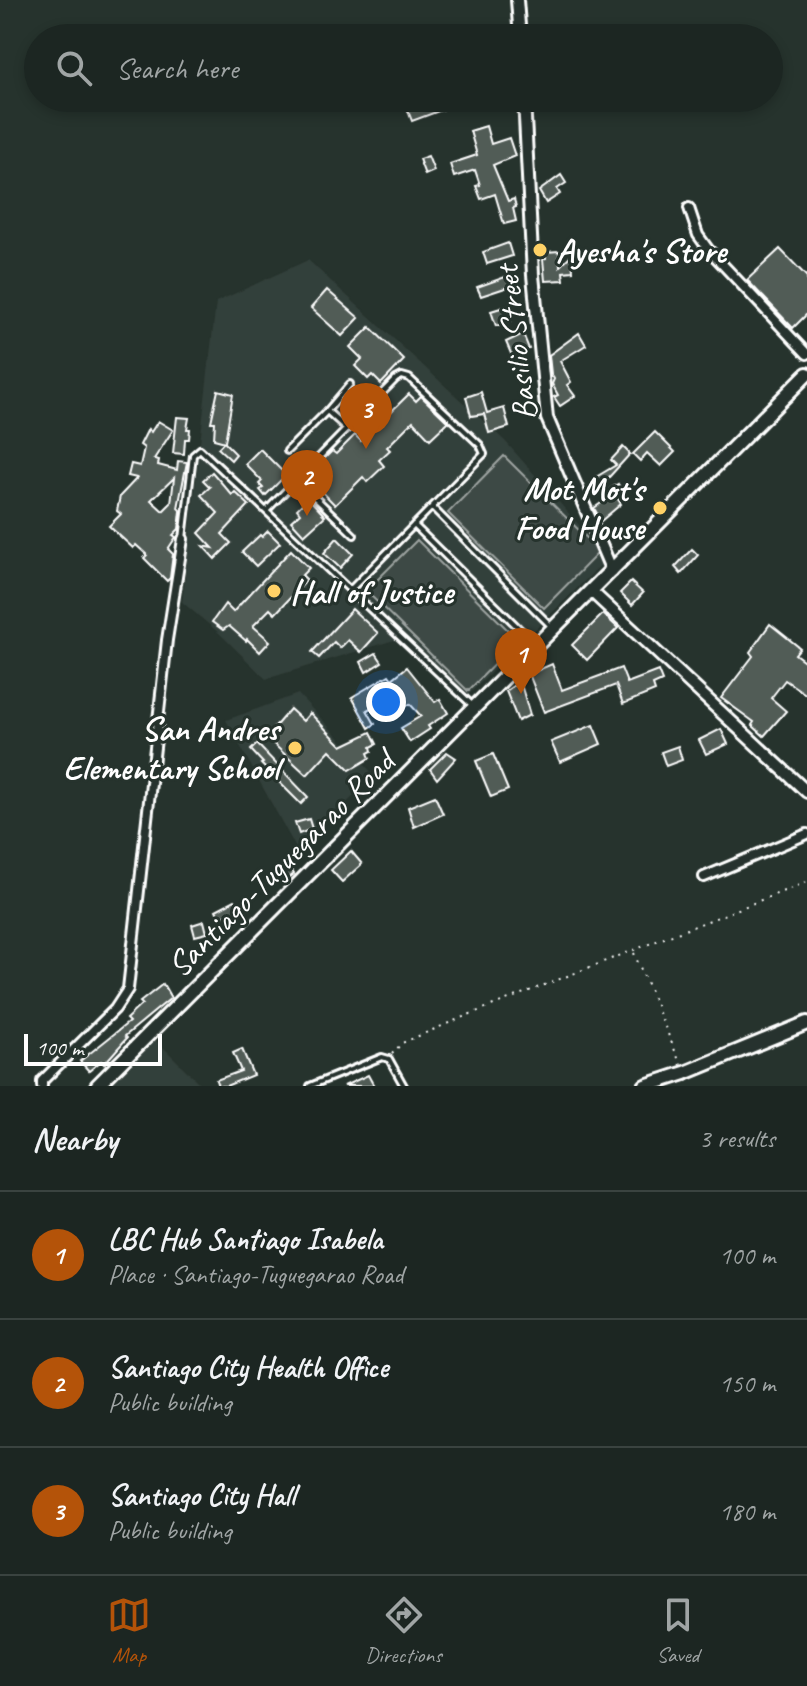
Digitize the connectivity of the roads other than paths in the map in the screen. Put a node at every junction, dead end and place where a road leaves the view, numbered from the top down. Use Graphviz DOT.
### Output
graph roads {
  1 [pos="517,0"];
  2 [pos="519,24"];
  3 [pos="525,112"];
  4 [pos="689,208"];
  5 [pos="807,354"];
  6 [pos="807,374"];
  7 [pos="350,384"];
  8 [pos="327,411"];
  9 [pos="347,429"];
  10 [pos="287,451"];
  11 [pos="297,480"];
  12 [pos="432,507"];
  13 [pos="267,510"];
  14 [pos="414,525"];
  15 [pos="354,535"];
  16 [pos="183,539"];
  17 [pos="612,571"];
  18 [pos="351,589"];
  19 [pos="591,591"];
  20 [pos="554,629"];
  21 [pos="537,646"];
  22 [pos="474,707"];
  23 [pos="807,792"];
  24 [pos="807,834"];
  25 [pos="704,877"];
  26 [pos="807,1023"];
  27 [pos="42,1086"];
  28 [pos="97,1086"];
  29 [pos="310,1086"];
  30 [pos="404,1086"];
  31 [pos="645,1086"];
  1 -- 2 [label="street"];
  3 -- 17 [label="street, Basilio Street"];
  4 -- 5 [label="street"];
  6 -- 17 [label="main road, Santiago-Tuguegarao Road"];
  7 -- 8 [label="lane"];
  8 -- 9 [label="lane"];
  8 -- 10 [label="lane"];
  9 -- 11 [label="lane"];
  9 -- 12 [label="lane"];
  11 -- 13 [label="lane"];
  11 -- 15 [label="lane"];
  12 -- 14 [label="lane"];
  12 -- 20 [label="lane"];
  13 -- 16 [label="lane"];
  13 -- 18 [label="lane"];
  14 -- 18 [label="lane"];
  14 -- 21 [label="lane"];
  16 -- 27 [label="street"];
  17 -- 19 [label="main road, Santiago-Tuguegarao Road"];
  18 -- 22 [label="lane"];
  19 -- 20 [label="main road, Santiago-Tuguegarao Road"];
  19 -- 23 [label="street"];
  20 -- 21 [label="main road, Santiago-Tuguegarao Road"];
  21 -- 22 [label="main road, Santiago-Tuguegarao Road"];
  22 -- 28 [label="main road, Santiago-Tuguegarao Road"];
  24 -- 25 [label="street"];
  26 -- 31 [label="main road"];
  29 -- 30 [label="lane"];
}
